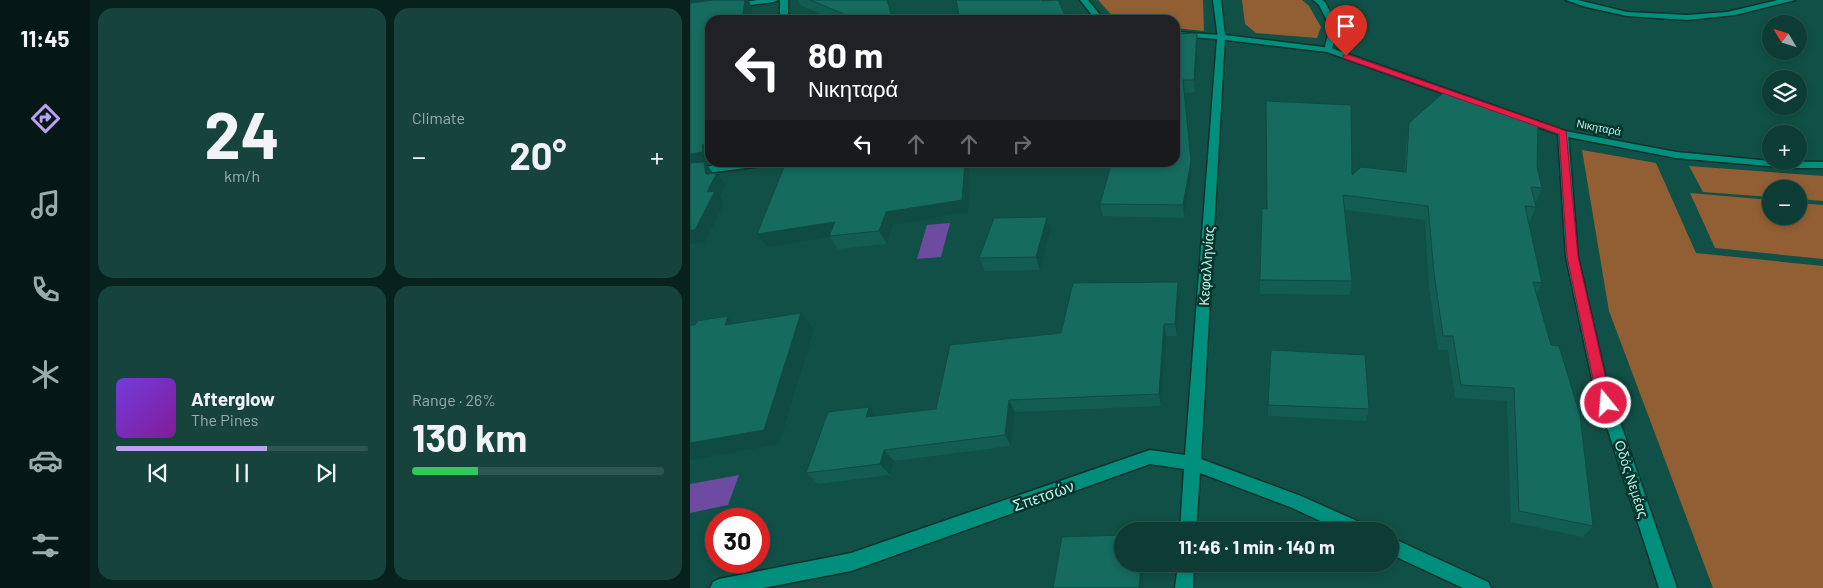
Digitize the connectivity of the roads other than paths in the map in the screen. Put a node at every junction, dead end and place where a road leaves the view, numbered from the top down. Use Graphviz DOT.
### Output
graph roads {
  1 [pos="774,0"];
  2 [pos="784,0"];
  3 [pos="1084,0"];
  4 [pos="1217,0"];
  5 [pos="1318,0"];
  6 [pos="1570,0"];
  7 [pos="1791,0"];
  8 [pos="727,6"];
  9 [pos="784,15"];
  10 [pos="1096,15"];
  11 [pos="1180,34"];
  12 [pos="1221,37"];
  13 [pos="1328,50"];
  14 [pos="1563,133"];
  15 [pos="1823,166"];
  16 [pos="730,167"];
  17 [pos="690,172"];
  18 [pos="1193,462"];
  19 [pos="1189,522"];
  20 [pos="1340,522"];
  21 [pos="1399,549"];
  22 [pos="1185,572"];
  23 [pos="719,588"];
  24 [pos="1184,588"];
  25 [pos="1482,588"];
  26 [pos="1668,588"];
  1 -- 8 [label="street"];
  2 -- 9 [label="street"];
  3 -- 10 [label="street"];
  4 -- 12 [label="street, Κεφαλληνίας"];
  5 -- 13 [label="street"];
  6 -- 7 [label="street"];
  11 -- 12 [label="street, Νικηταρά"];
  12 -- 13 [label="street, Νικηταρά"];
  12 -- 18 [label="street, Κεφαλληνίας"];
  13 -- 14 [label="street, Νικηταρά"];
  14 -- 15 [label="street, Νικηταρά"];
  14 -- 26 [label="street, Οδóς Νεμέας"];
  16 -- 17 [label="street"];
  18 -- 19 [label="street, Κεφαλληνίας"];
  18 -- 20 [label="street, Σπετσών"];
  18 -- 23 [label="street, Σπετσών"];
  21 -- 25 [label="street"];
  22 -- 24 [label="street"];
}
